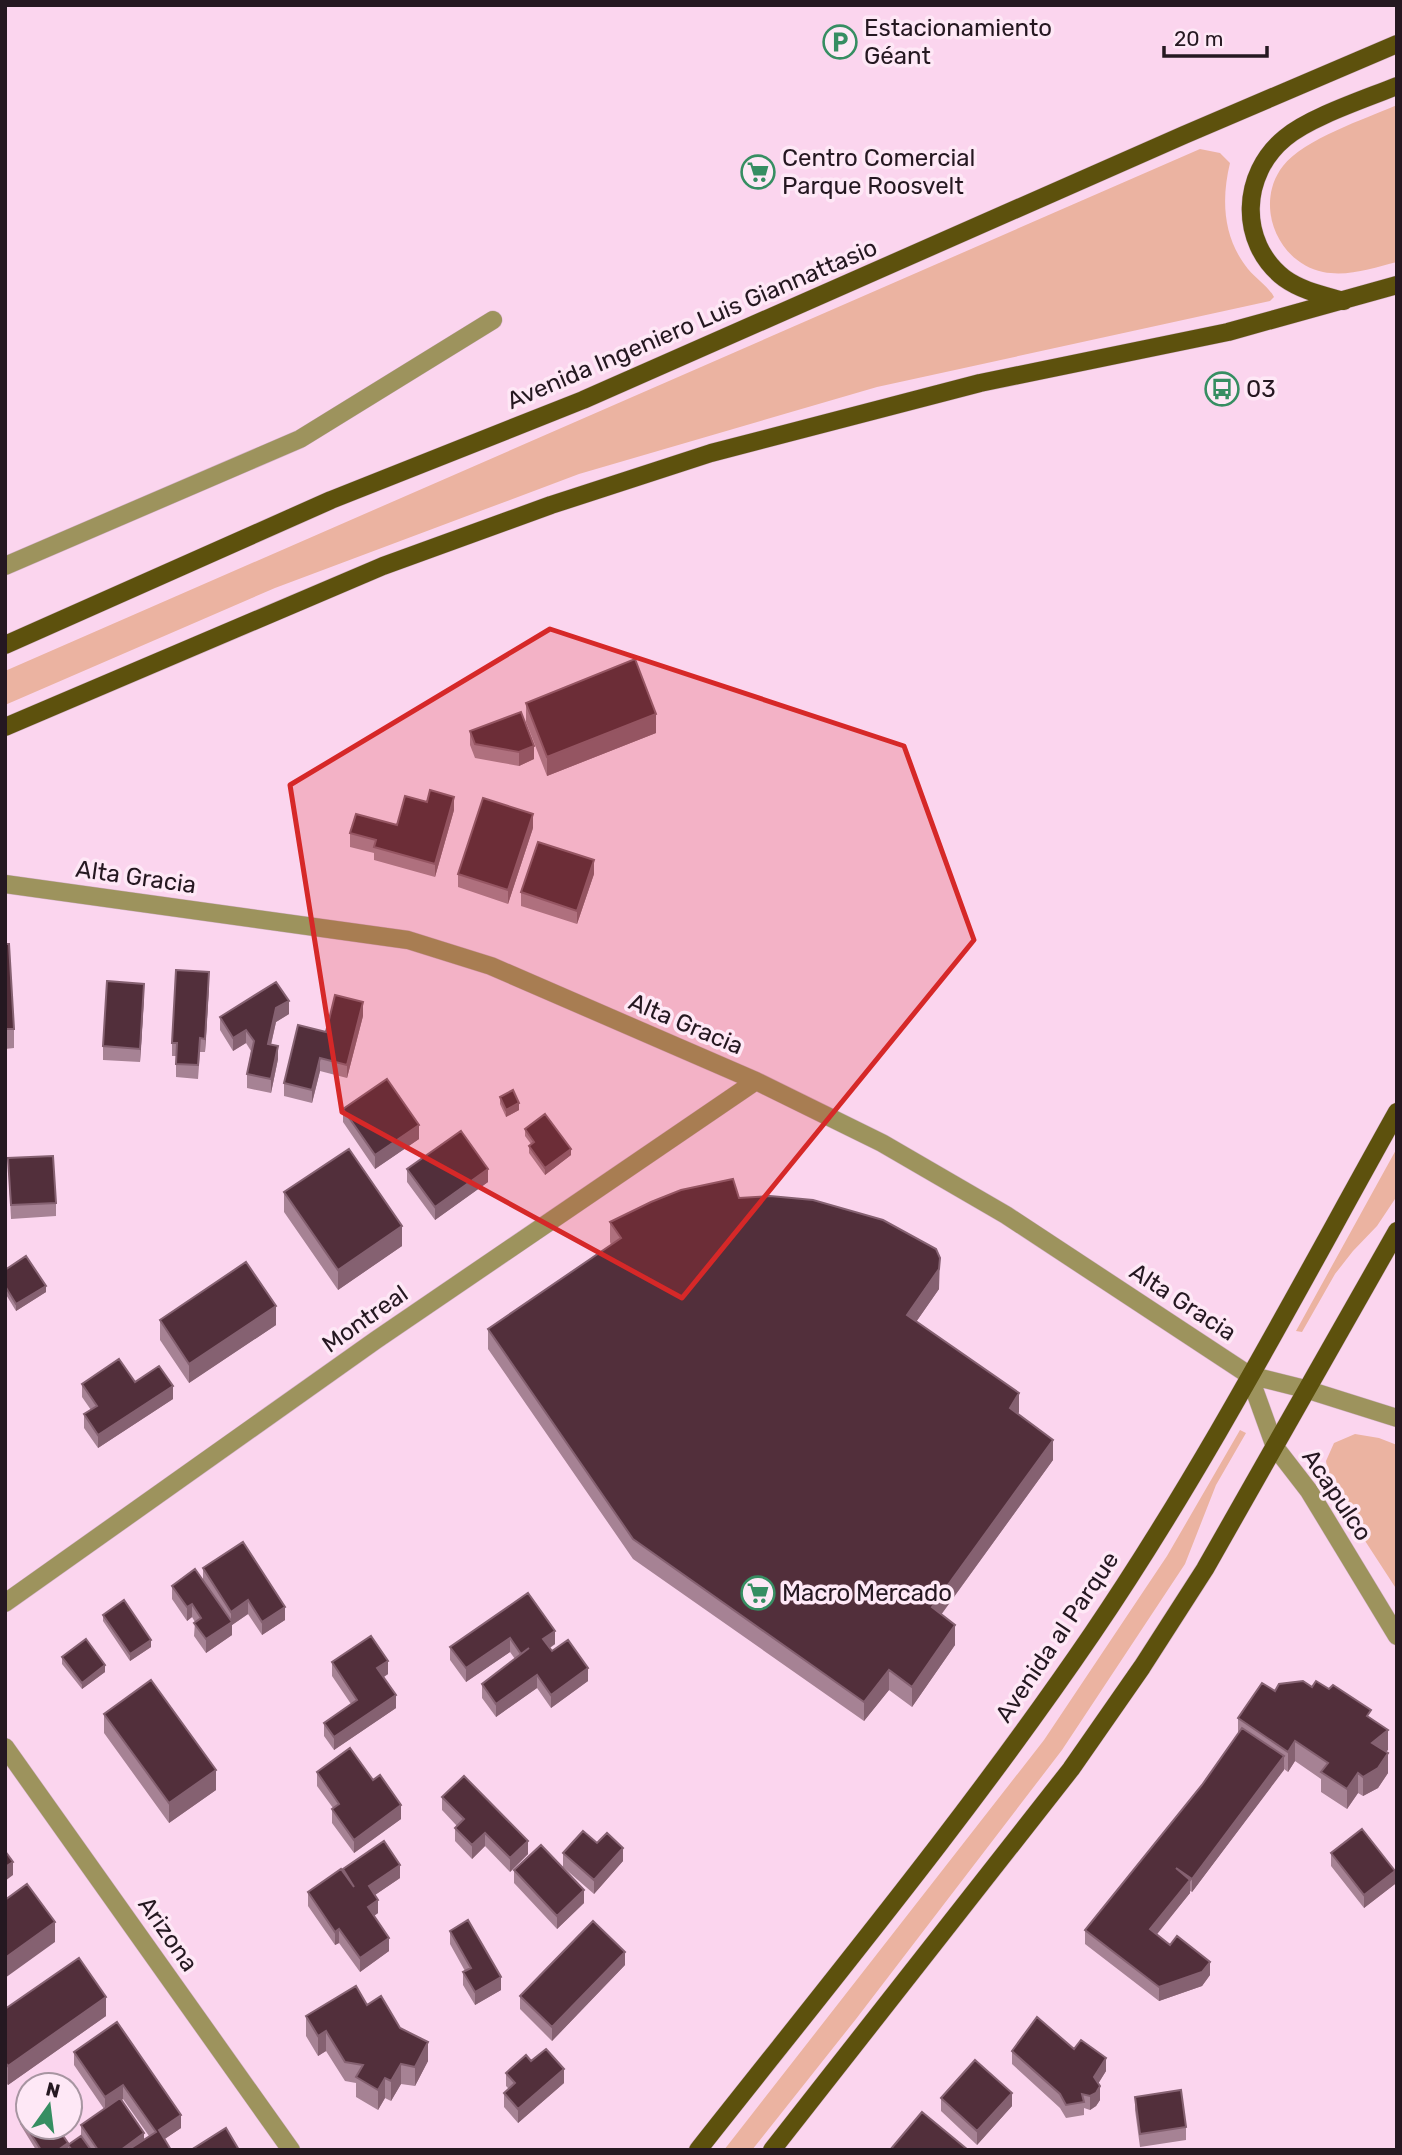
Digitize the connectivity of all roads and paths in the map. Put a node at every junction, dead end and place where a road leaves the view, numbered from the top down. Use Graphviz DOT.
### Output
graph roads {
  1 [pos="1397,44"];
  2 [pos="1397,86"];
  3 [pos="1397,285"];
  4 [pos="1345,301"];
  5 [pos="494,320"];
  6 [pos="5,566"];
  7 [pos="5,645"];
  8 [pos="5,727"];
  9 [pos="5,884"];
  10 [pos="756,1081"];
  11 [pos="1397,1112"];
  12 [pos="1397,1231"];
  13 [pos="1249,1375"];
  14 [pos="1305,1389"];
  15 [pos="1397,1418"];
  16 [pos="1275,1447"];
  17 [pos="5,1603"];
  18 [pos="1397,1636"];
  19 [pos="5,1747"];
  20 [pos="291,2150"];
  21 [pos="698,2150"];
  22 [pos="772,2150"];
  1 -- 7 [label="main road, Avenida Ingeniero Luis Giannattasio"];
  2 -- 4 [label="main road"];
  3 -- 4 [label="main road"];
  4 -- 8 [label="main road"];
  5 -- 6 [label="street"];
  9 -- 10 [label="street, Alta Gracia"];
  10 -- 13 [label="street, Alta Gracia"];
  10 -- 17 [label="street, Montreal"];
  11 -- 13 [label="main road, Avenida al Parque"];
  12 -- 14 [label="main road"];
  13 -- 14 [label="street, Alta Gracia"];
  13 -- 16 [label="street, Acapulco"];
  13 -- 21 [label="main road, Avenida al Parque"];
  14 -- 15 [label="street, Alta Gracia"];
  14 -- 16 [label="main road"];
  16 -- 18 [label="street, Acapulco"];
  16 -- 22 [label="main road"];
  19 -- 20 [label="street, Arizona"];
}
